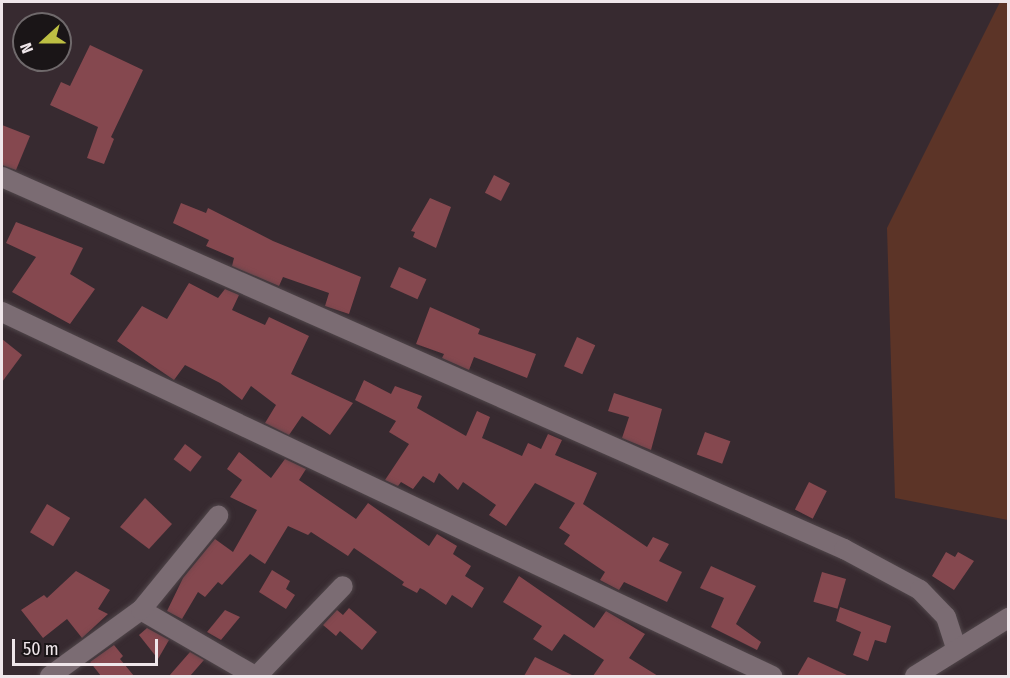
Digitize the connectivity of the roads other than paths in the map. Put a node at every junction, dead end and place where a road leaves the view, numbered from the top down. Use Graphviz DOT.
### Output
graph roads {
  1 [pos="2,177"];
  2 [pos="2,312"];
  3 [pos="218,516"];
  4 [pos="343,586"];
  5 [pos="141,610"];
  6 [pos="1008,618"];
  7 [pos="956,648"];
  8 [pos="50,676"];
  9 [pos="256,676"];
  10 [pos="772,676"];
  11 [pos="915,676"];
  1 -- 7 [label="street"];
  2 -- 10 [label="street"];
  3 -- 5 [label="street"];
  4 -- 9 [label="street"];
  5 -- 8 [label="street"];
  5 -- 9 [label="street"];
  6 -- 7 [label="street"];
  7 -- 11 [label="street"];
}
